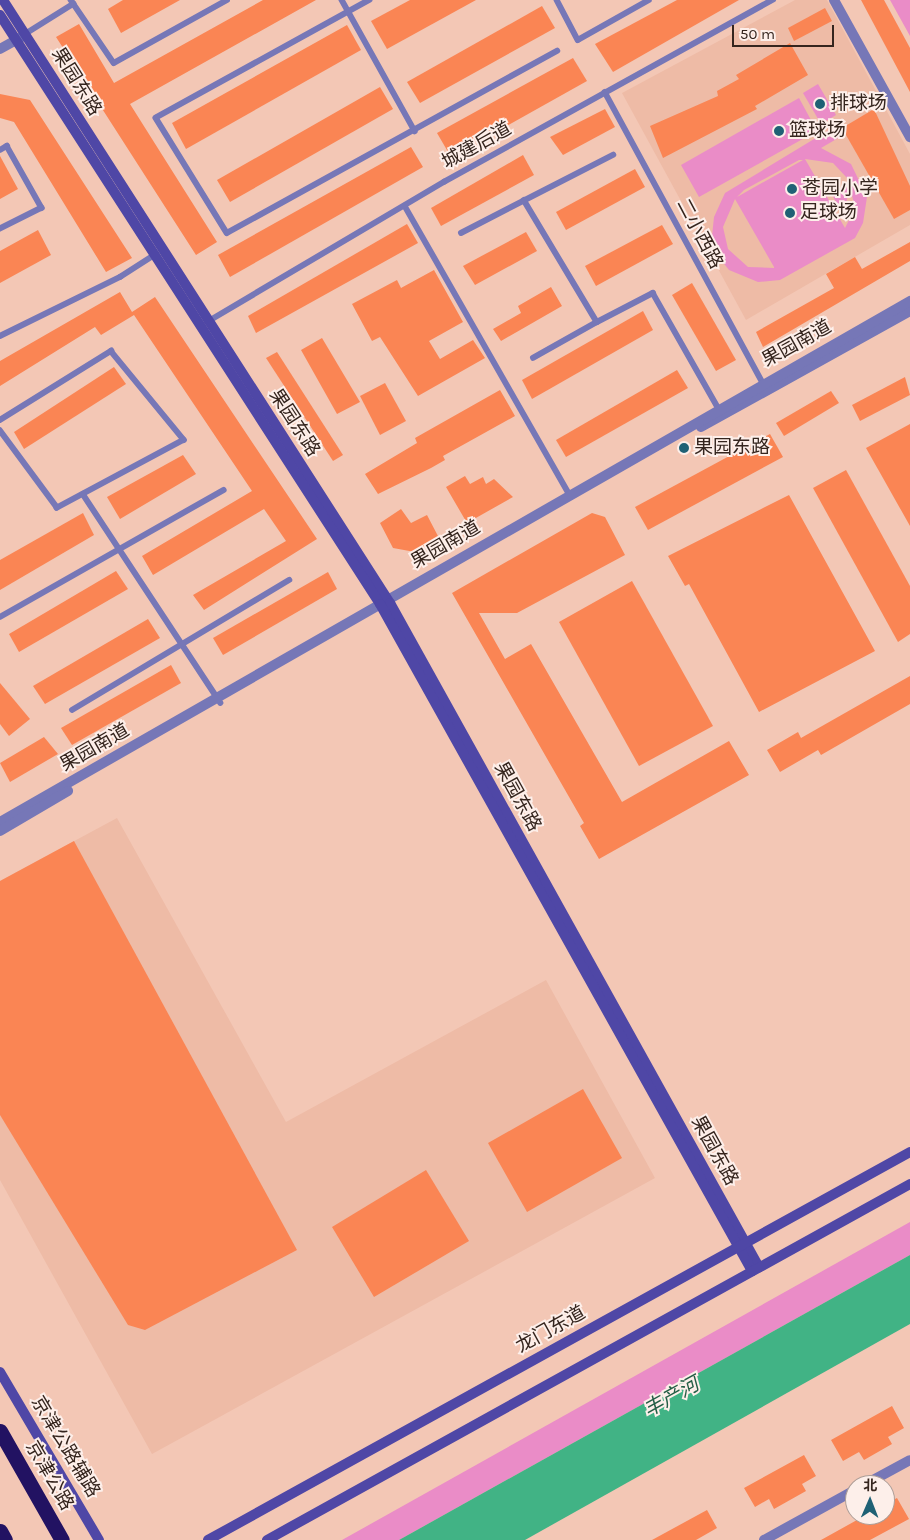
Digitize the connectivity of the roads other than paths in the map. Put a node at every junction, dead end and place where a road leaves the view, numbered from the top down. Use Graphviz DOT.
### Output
graph roads {
  1 [pos="3,0"];
  2 [pos="227,0"];
  3 [pos="342,0"];
  4 [pos="370,0"];
  5 [pos="557,0"];
  6 [pos="648,0"];
  7 [pos="773,0"];
  8 [pos="834,0"];
  9 [pos="72,2"];
  10 [pos="348,12"];
  11 [pos="0,15"];
  12 [pos="20,37"];
  13 [pos="0,49"];
  14 [pos="557,51"];
  15 [pos="605,92"];
  16 [pos="415,131"];
  17 [pos="910,137"];
  18 [pos="0,150"];
  19 [pos="612,154"];
  20 [pos="524,200"];
  21 [pos="405,206"];
  22 [pos="0,229"];
  23 [pos="461,233"];
  24 [pos="158,252"];
  25 [pos="910,301"];
  26 [pos="910,310"];
  27 [pos="597,322"];
  28 [pos="205,323"];
  29 [pos="0,336"];
  30 [pos="533,358"];
  31 [pos="765,387"];
  32 [pos="721,412"];
  33 [pos="0,420"];
  34 [pos="0,431"];
  35 [pos="224,490"];
  36 [pos="83,494"];
  37 [pos="571,497"];
  38 [pos="120,549"];
  39 [pos="289,580"];
  40 [pos="385,604"];
  41 [pos="0,617"];
  42 [pos="185,642"];
  43 [pos="220,700"];
  44 [pos="72,710"];
  45 [pos="0,822"];
  46 [pos="0,830"];
  47 [pos="910,1152"];
  48 [pos="910,1184"];
  49 [pos="742,1244"];
  50 [pos="756,1269"];
  51 [pos="0,1372"];
  52 [pos="0,1431"];
  53 [pos="910,1460"];
  54 [pos="882,1475"];
  55 [pos="845,1495"];
  56 [pos="0,1531"];
  57 [pos="5,1540"];
  58 [pos="62,1540"];
  59 [pos="99,1540"];
  60 [pos="208,1540"];
  61 [pos="267,1540"];
  62 [pos="764,1540"];
  1 -- 12 [label="main road, 果园东路"];
  2 -- 9 [label="lane"];
  3 -- 10 [label="lane"];
  4 -- 10 [label="lane"];
  5 -- 6 [label="lane"];
  7 -- 15 [label="lane, 城建后道"];
  8 -- 17 [label="street"];
  9 -- 12 [label="lane"];
  10 -- 16 [label="lane"];
  10 -- 16 [label="lane"];
  11 -- 12 [label="main road, 果园东路"];
  12 -- 13 [label="street"];
  12 -- 24 [label="main road, 果园东路"];
  14 -- 16 [label="lane"];
  15 -- 21 [label="lane, 城建后道"];
  15 -- 31 [label="lane, 二小西路"];
  18 -- 22 [label="lane"];
  19 -- 20 [label="lane"];
  20 -- 23 [label="lane"];
  20 -- 27 [label="lane"];
  21 -- 28 [label="lane, 城建后道"];
  21 -- 37 [label="lane"];
  24 -- 28 [label="main road, 果园东路"];
  24 -- 29 [label="lane"];
  25 -- 31 [label="street, 果园南道"];
  26 -- 31 [label="street, 果园南道"];
  27 -- 30 [label="lane"];
  27 -- 32 [label="lane"];
  28 -- 40 [label="main road, 果园东路"];
  31 -- 32 [label="street, 果园南道"];
  32 -- 37 [label="street, 果园南道"];
  33 -- 36 [label="lane"];
  34 -- 36 [label="lane"];
  35 -- 38 [label="lane"];
  36 -- 38 [label="lane"];
  37 -- 40 [label="street, 果园南道"];
  38 -- 41 [label="lane"];
  38 -- 42 [label="lane"];
  39 -- 42 [label="lane"];
  40 -- 43 [label="street, 果园南道"];
  40 -- 49 [label="main road, 果园东路"];
  42 -- 43 [label="lane"];
  42 -- 44 [label="lane"];
  43 -- 45 [label="street, 果园南道"];
  43 -- 46 [label="street, 果园南道"];
  47 -- 49 [label="main road, 龙门东道"];
  48 -- 50 [label="main road"];
  49 -- 50 [label="main road, 果园东路"];
  49 -- 60 [label="main road, 龙门东道"];
  50 -- 61 [label="main road"];
  51 -- 59 [label="main road, 京津公路辅路"];
  52 -- 58 [label="highway, 京津公路"];
  53 -- 54 [label="street"];
  55 -- 62 [label="street"];
  56 -- 57 [label="highway"];
}
